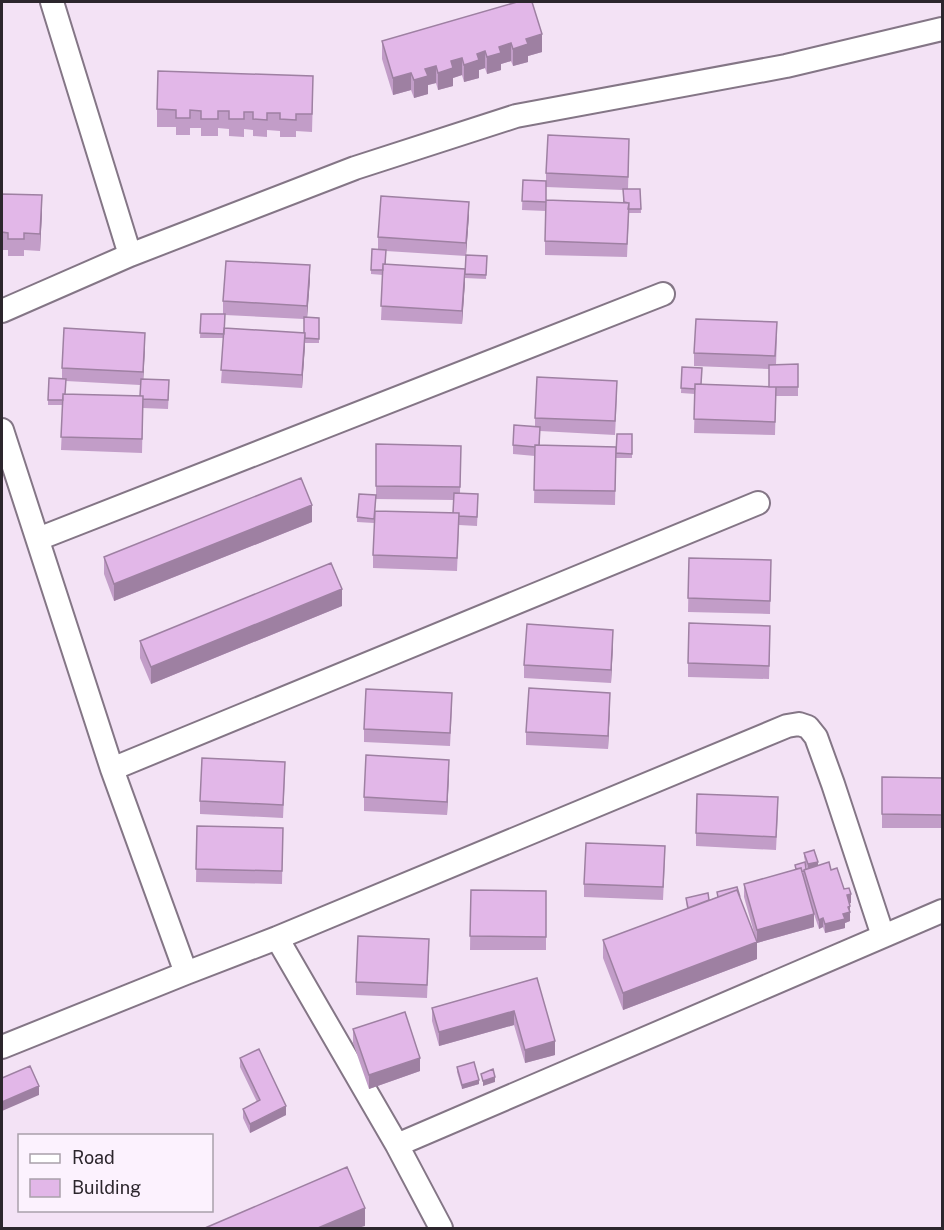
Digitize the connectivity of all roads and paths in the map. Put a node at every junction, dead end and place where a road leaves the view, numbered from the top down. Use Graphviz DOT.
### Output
graph roads {
  1 [pos="52,2"];
  2 [pos="942,29"];
  3 [pos="130,255"];
  4 [pos="663,294"];
  5 [pos="2,311"];
  6 [pos="2,430"];
  7 [pos="758,502"];
  8 [pos="38,538"];
  9 [pos="112,769"];
  10 [pos="942,910"];
  11 [pos="883,936"];
  12 [pos="277,938"];
  13 [pos="186,973"];
  14 [pos="2,1047"];
  15 [pos="397,1145"];
  16 [pos="441,1228"];
  1 -- 3 [label="street"];
  2 -- 3 [label="street"];
  3 -- 5 [label="street"];
  4 -- 8 [label="street"];
  6 -- 8 [label="street"];
  7 -- 9 [label="street"];
  8 -- 9 [label="street"];
  9 -- 13 [label="street"];
  10 -- 11 [label="street"];
  11 -- 12 [label="street"];
  11 -- 15 [label="street"];
  12 -- 13 [label="street"];
  12 -- 15 [label="street"];
  13 -- 14 [label="street"];
  15 -- 16 [label="street"];
}
